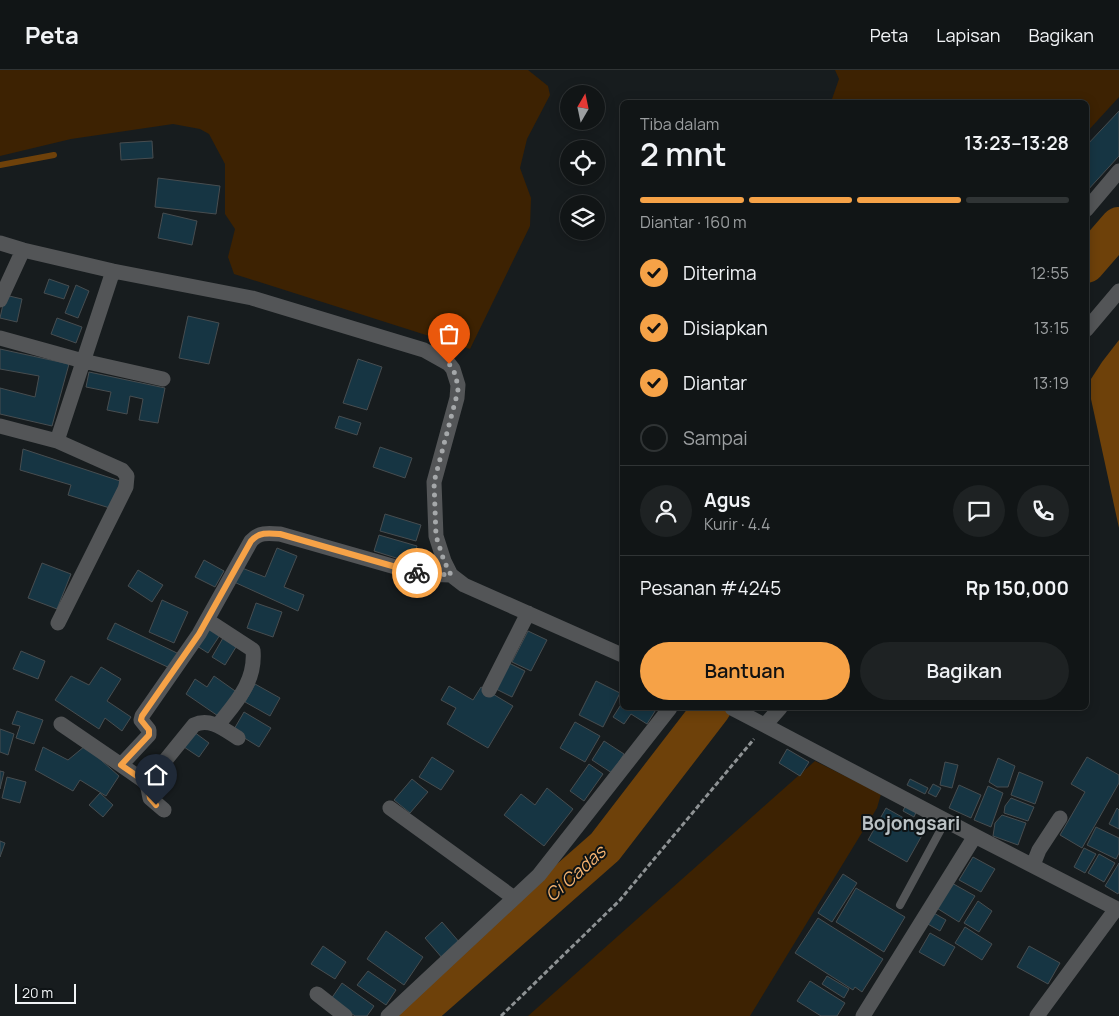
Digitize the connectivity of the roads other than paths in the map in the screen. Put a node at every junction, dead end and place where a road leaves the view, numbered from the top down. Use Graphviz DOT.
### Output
graph roads {
  1 [pos="1119,171"];
  2 [pos="1089,206"];
  3 [pos="0,243"];
  4 [pos="23,250"];
  5 [pos="113,271"];
  6 [pos="1119,291"];
  7 [pos="0,300"];
  8 [pos="1089,326"];
  9 [pos="0,338"];
  10 [pos="83,361"];
  11 [pos="164,379"];
  12 [pos="0,426"];
  13 [pos="57,441"];
  14 [pos="451,575"];
  15 [pos="528,613"];
  16 [pos="207,620"];
  17 [pos="58,623"];
  18 [pos="620,654"];
  19 [pos="489,690"];
  20 [pos="668,710"];
  21 [pos="736,710"];
  22 [pos="778,710"];
  23 [pos="762,723"];
  24 [pos="60,724"];
  25 [pos="218,725"];
  26 [pos="238,738"];
  27 [pos="121,765"];
  28 [pos="147,783"];
  29 [pos="390,808"];
  30 [pos="164,810"];
  31 [pos="1060,818"];
  32 [pos="946,820"];
  33 [pos="975,836"];
  34 [pos="1033,865"];
  35 [pos="514,898"];
  36 [pos="900,905"];
  37 [pos="1118,909"];
  38 [pos="318,994"];
  39 [pos="345,1016"];
  40 [pos="388,1016"];
  41 [pos="863,1016"];
  42 [pos="1037,1016"];
  1 -- 2 [label="street"];
  3 -- 4 [label="street"];
  4 -- 5 [label="street"];
  4 -- 7 [label="street"];
  5 -- 10 [label="street"];
  5 -- 14 [label="street"];
  6 -- 8 [label="street"];
  9 -- 10 [label="street"];
  10 -- 11 [label="street"];
  10 -- 13 [label="street"];
  12 -- 13 [label="street"];
  13 -- 17 [label="street"];
  14 -- 15 [label="street"];
  14 -- 16 [label="street"];
  15 -- 18 [label="street"];
  15 -- 19 [label="street"];
  16 -- 25 [label="street"];
  16 -- 27 [label="street"];
  20 -- 35 [label="street"];
  21 -- 23 [label="street"];
  22 -- 23 [label="street"];
  23 -- 32 [label="street"];
  24 -- 27 [label="street"];
  25 -- 26 [label="street"];
  25 -- 28 [label="street"];
  27 -- 28 [label="street"];
  28 -- 30 [label="street"];
  29 -- 35 [label="street"];
  31 -- 34 [label="street"];
  32 -- 33 [label="street"];
  32 -- 36 [label="lane"];
  33 -- 34 [label="street"];
  33 -- 41 [label="street"];
  34 -- 37 [label="street"];
  35 -- 40 [label="street"];
  37 -- 42 [label="street"];
  38 -- 39 [label="street"];
}
